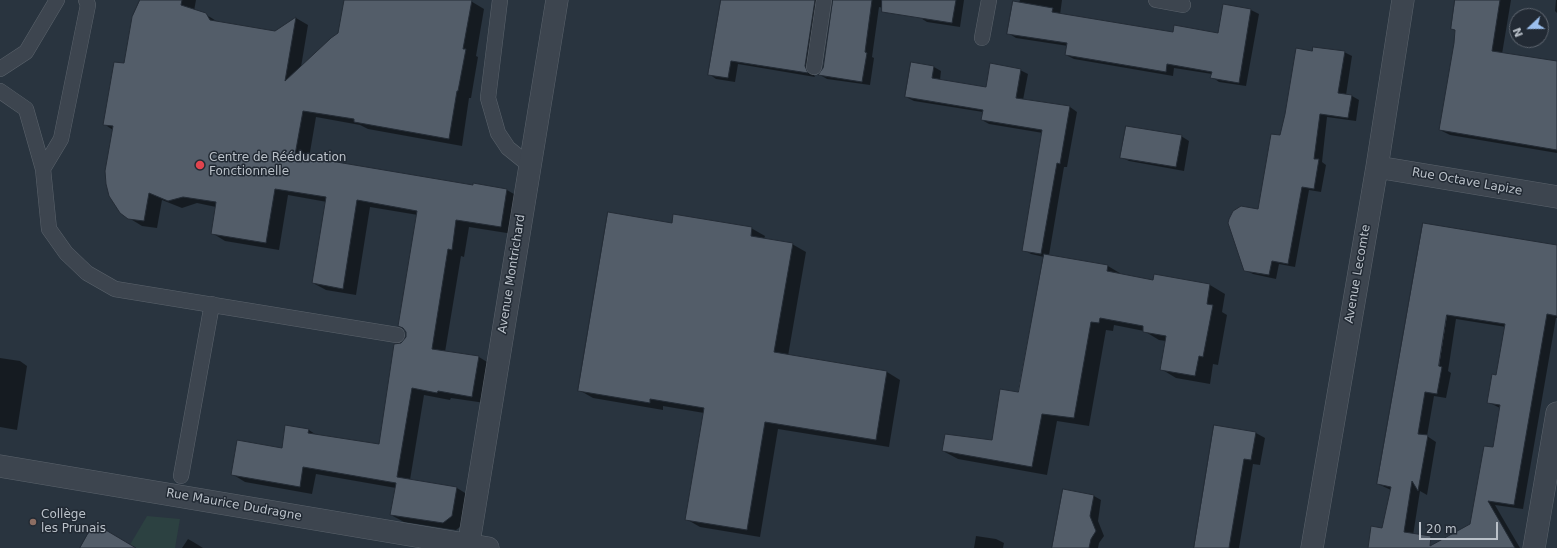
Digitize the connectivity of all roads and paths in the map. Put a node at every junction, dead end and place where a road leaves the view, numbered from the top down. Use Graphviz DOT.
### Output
graph roads {
  1 [pos="57,0"];
  2 [pos="86,0"];
  3 [pos="500,0"];
  4 [pos="557,0"];
  5 [pos="824,0"];
  6 [pos="989,0"];
  7 [pos="1156,0"];
  8 [pos="1403,0"];
  9 [pos="1183,5"];
  10 [pos="982,38"];
  11 [pos="814,67"];
  12 [pos="0,69"];
  13 [pos="0,92"];
  14 [pos="529,165"];
  15 [pos="1377,167"];
  16 [pos="43,169"];
  17 [pos="1557,197"];
  18 [pos="212,304"];
  19 [pos="398,335"];
  20 [pos="1557,413"];
  21 [pos="0,466"];
  22 [pos="181,476"];
  23 [pos="475,547"];
  24 [pos="1312,548"];
  25 [pos="1534,548"];
  1 -- 12 [label="lane"];
  2 -- 16 [label="lane"];
  3 -- 14 [label="lane"];
  4 -- 14 [label="street, Avenue Montrichard"];
  5 -- 11 [label="lane"];
  6 -- 10 [label="lane"];
  7 -- 9 [label="lane"];
  8 -- 15 [label="street, Avenue Lecomte"];
  13 -- 16 [label="lane"];
  14 -- 23 [label="street, Avenue Montrichard"];
  15 -- 17 [label="street, Rue Octave Lapize"];
  15 -- 24 [label="street, Avenue Lecomte"];
  16 -- 18 [label="lane"];
  18 -- 19 [label="lane"];
  18 -- 22 [label="lane"];
  20 -- 25 [label="street"];
  21 -- 23 [label="street, Rue Maurice Dudragne"];
}
